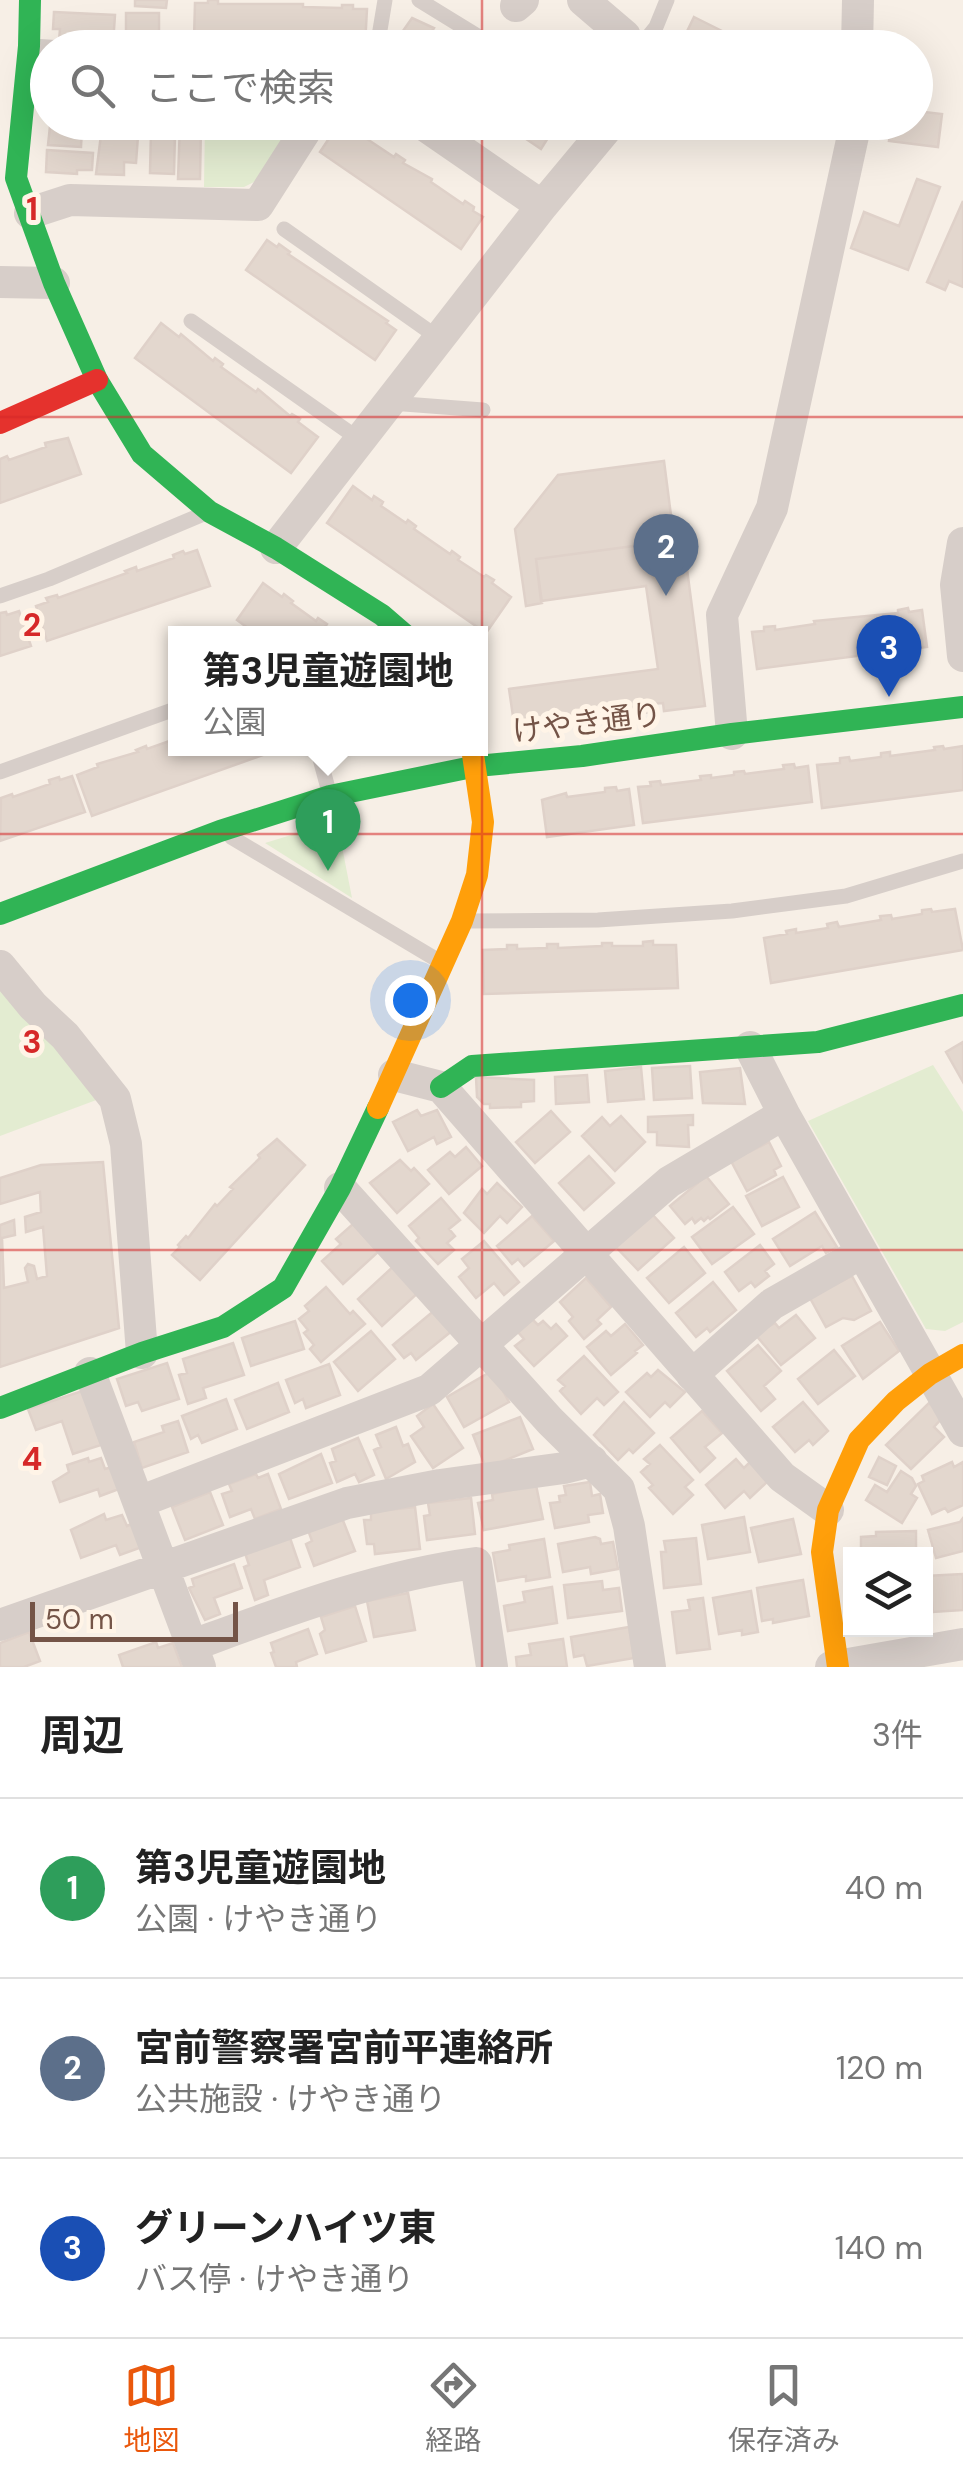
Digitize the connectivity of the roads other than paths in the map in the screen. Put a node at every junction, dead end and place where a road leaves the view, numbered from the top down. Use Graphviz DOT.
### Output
graph roads {
  1 [pos="30,0"];
  2 [pos="385,0"];
  3 [pos="420,0"];
  4 [pos="583,0"];
  5 [pos="667,0"];
  6 [pos="858,0"];
  7 [pos="380,30"];
  8 [pos="469,30"];
  9 [pos="617,30"];
  10 [pos="654,30"];
  11 [pos="857,30"];
  12 [pos="29,46"];
  13 [pos="300,140"];
  14 [pos="446,140"];
  15 [pos="597,140"];
  16 [pos="852,140"];
  17 [pos="542,206"];
  18 [pos="30,213"];
  19 [pos="284,229"];
  20 [pos="0,282"];
  21 [pos="54,283"];
  22 [pos="191,322"];
  23 [pos="440,339"];
  24 [pos="97,380"];
  25 [pos="391,402"];
  26 [pos="483,410"];
  27 [pos="0,422"];
  28 [pos="361,441"];
  29 [pos="210,512"];
  30 [pos="963,544"];
  31 [pos="276,548"];
  32 [pos="0,596"];
  33 [pos="395,626"];
  34 [pos="963,656"];
  35 [pos="963,707"];
  36 [pos="168,712"];
  37 [pos="732,734"];
  38 [pos="320,756"];
  39 [pos="475,757"];
  40 [pos="0,772"];
  41 [pos="330,796"];
  42 [pos="220,831"];
  43 [pos="963,861"];
  44 [pos="0,914"];
  45 [pos="462,920"];
  46 [pos="442,963"];
  47 [pos="0,966"];
  48 [pos="963,1005"];
  49 [pos="750,1047"];
  50 [pos="394,1075"];
  51 [pos="441,1087"];
  52 [pos="784,1114"];
  53 [pos="340,1188"];
  54 [pos="584,1252"];
  55 [pos="861,1252"];
  56 [pos="482,1346"];
  57 [pos="142,1353"];
  58 [pos="963,1355"];
  59 [pos="90,1373"];
  60 [pos="930,1374"];
  61 [pos="692,1376"];
  62 [pos="0,1408"];
  63 [pos="963,1431"];
  64 [pos="592,1461"];
  65 [pos="140,1502"];
  66 [pos="828,1510"];
  67 [pos="166,1569"];
  68 [pos="0,1626"];
  69 [pos="963,1645"];
  70 [pos="197,1656"];
  71 [pos="492,1667"];
  72 [pos="650,1667"];
  73 [pos="835,1667"];
  1 -- 12 [label="street"];
  2 -- 7 [label="lane"];
  3 -- 8 [label="lane"];
  4 -- 9 [label="street"];
  5 -- 10 [label="lane"];
  6 -- 11 [label="street"];
  12 -- 18 [label="street"];
  13 -- 18 [label="street"];
  14 -- 17 [label="street"];
  15 -- 17 [label="street"];
  16 -- 37 [label="street"];
  17 -- 23 [label="street"];
  18 -- 21 [label="street"];
  19 -- 23 [label="lane"];
  20 -- 21 [label="street"];
  21 -- 24 [label="street"];
  22 -- 28 [label="lane"];
  23 -- 25 [label="street"];
  24 -- 27 [label="street"];
  24 -- 29 [label="street"];
  25 -- 26 [label="lane"];
  25 -- 28 [label="street"];
  28 -- 31 [label="street"];
  29 -- 31 [label="street"];
  29 -- 32 [label="lane"];
  30 -- 34 [label="street"];
  31 -- 33 [label="street"];
  35 -- 37 [label="street, けやき通り"];
  36 -- 40 [label="lane"];
  37 -- 39 [label="street, けやき通り"];
  38 -- 41 [label="lane"];
  39 -- 41 [label="street, けやき通り"];
  39 -- 45 [label="street"];
  41 -- 42 [label="street, けやき通り"];
  42 -- 44 [label="street, けやき通り"];
  42 -- 46 [label="lane"];
  43 -- 45 [label="lane"];
  45 -- 46 [label="street"];
  46 -- 50 [label="street"];
  47 -- 57 [label="street"];
  48 -- 49 [label="street"];
  49 -- 51 [label="street"];
  49 -- 52 [label="street"];
  50 -- 51 [label="street"];
  50 -- 53 [label="street"];
  51 -- 54 [label="street"];
  52 -- 54 [label="street"];
  52 -- 55 [label="street"];
  53 -- 56 [label="street"];
  53 -- 57 [label="street"];
  54 -- 56 [label="street"];
  54 -- 61 [label="street"];
  55 -- 60 [label="street"];
  55 -- 61 [label="street"];
  56 -- 64 [label="street"];
  56 -- 65 [label="street"];
  57 -- 59 [label="street"];
  58 -- 60 [label="street"];
  59 -- 62 [label="street"];
  59 -- 65 [label="street"];
  60 -- 63 [label="street"];
  60 -- 66 [label="street"];
  61 -- 66 [label="street"];
  64 -- 67 [label="street"];
  64 -- 72 [label="street"];
  65 -- 67 [label="street"];
  66 -- 73 [label="street"];
  67 -- 68 [label="street"];
  67 -- 70 [label="street"];
  69 -- 73 [label="street"];
  70 -- 71 [label="street"];
}
